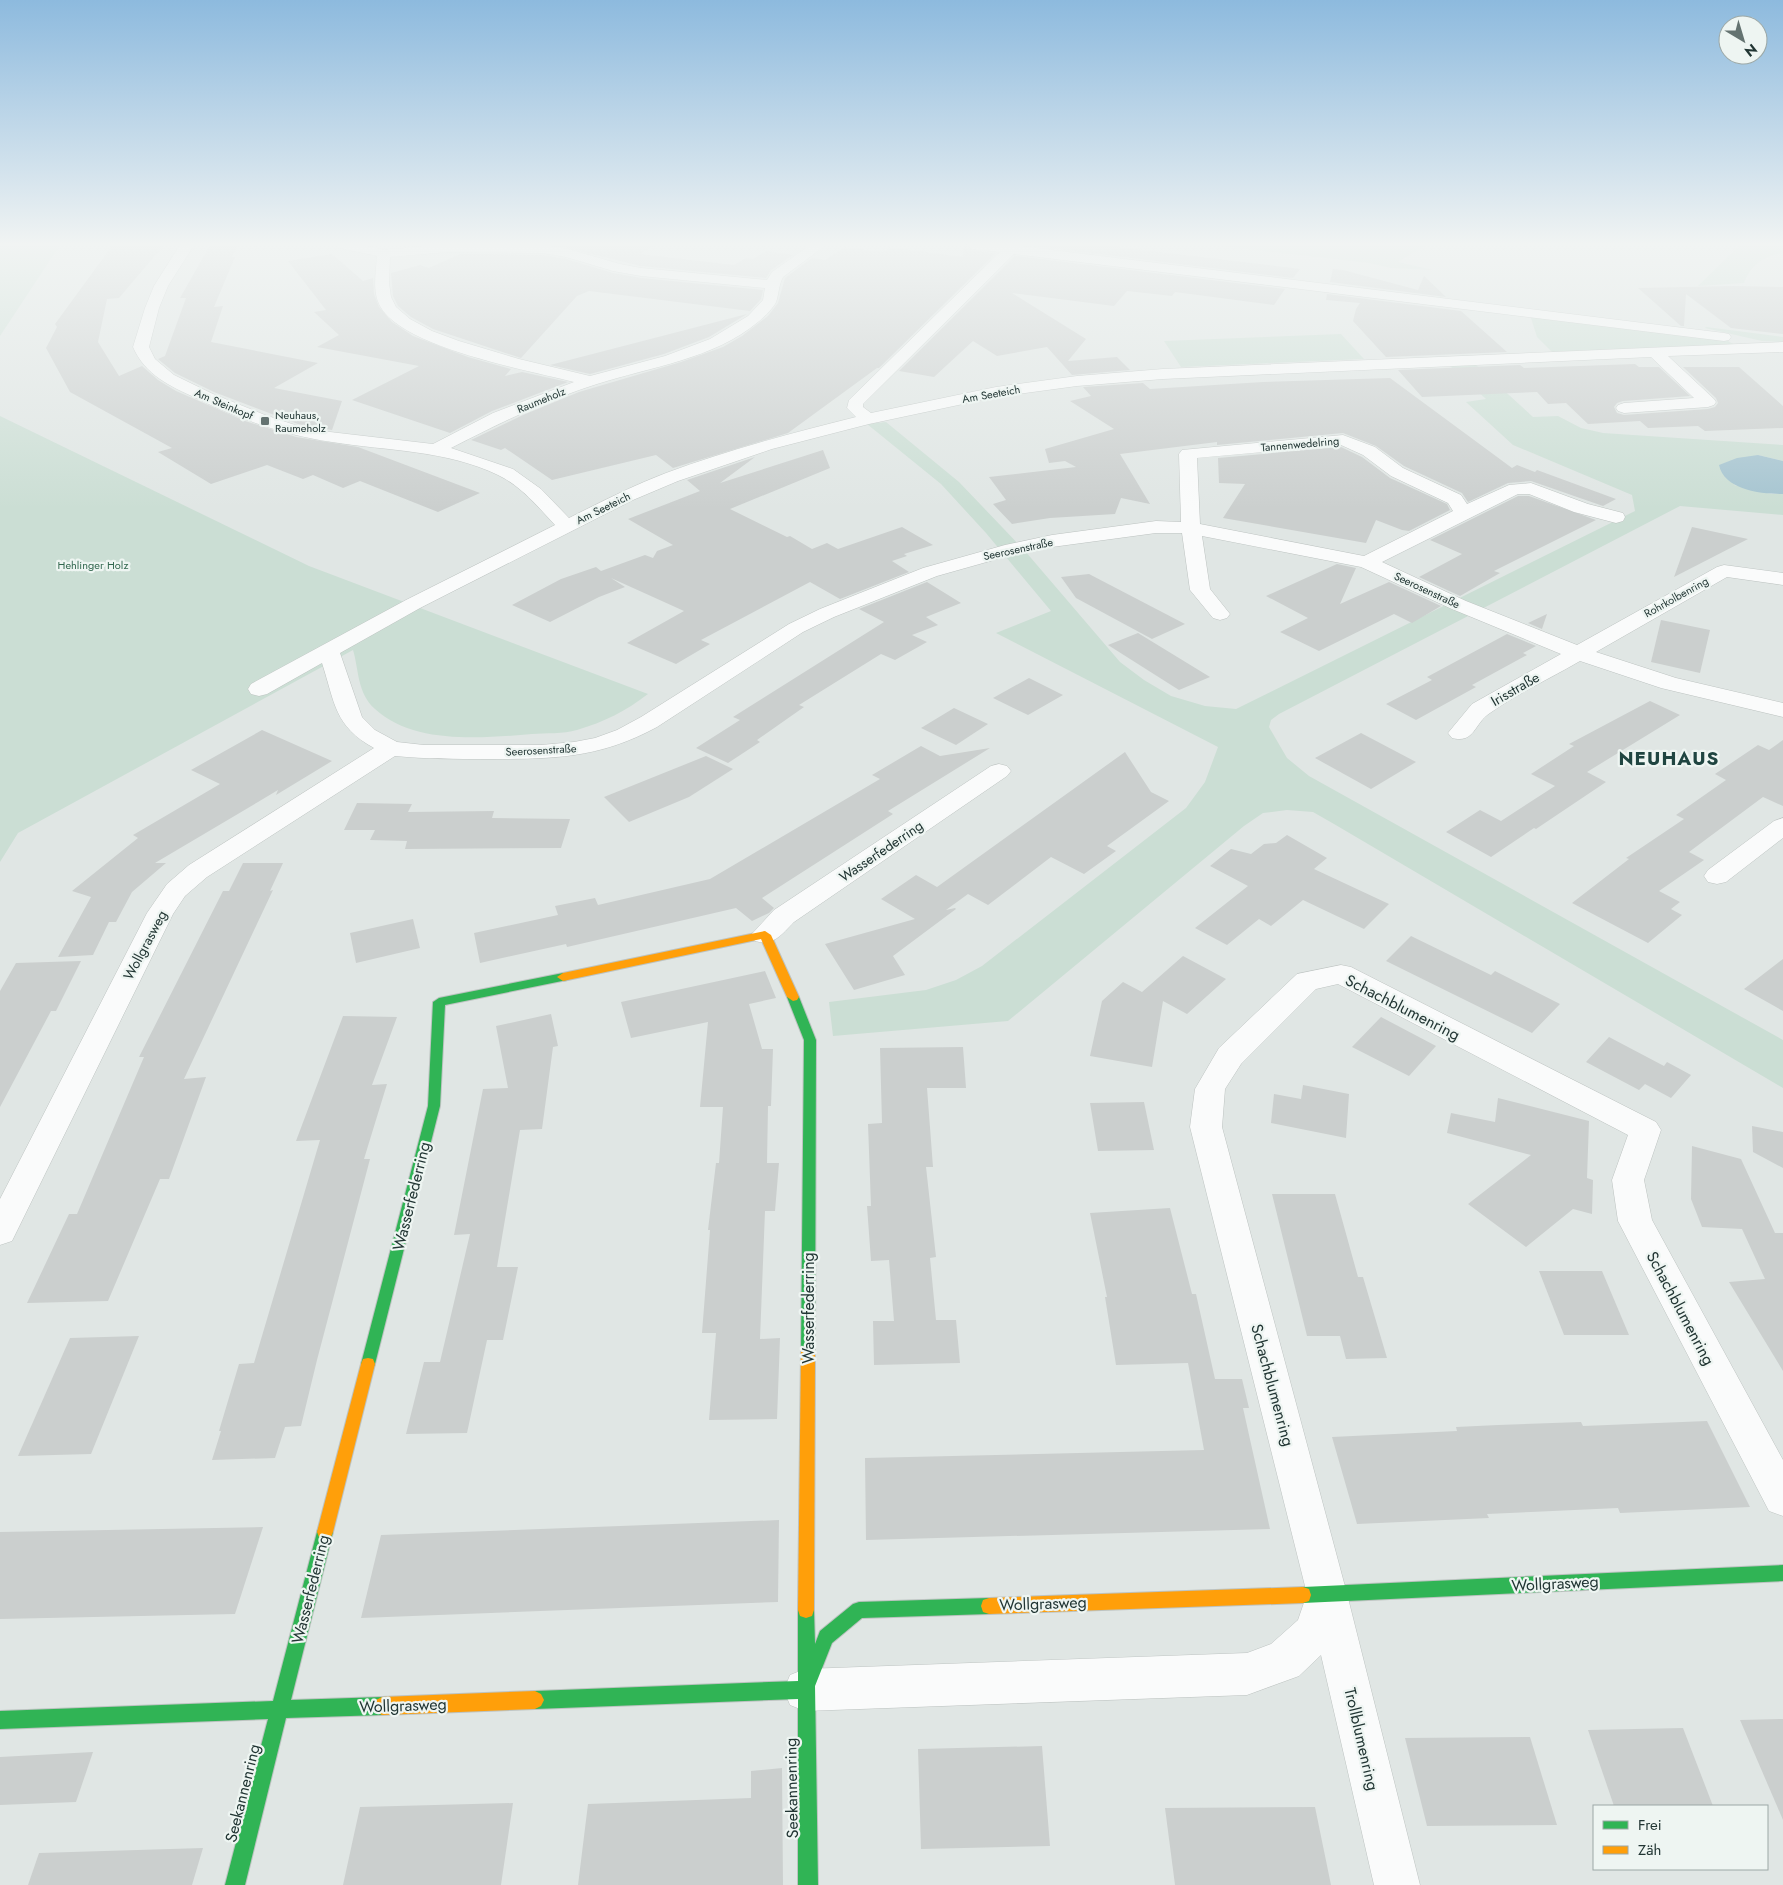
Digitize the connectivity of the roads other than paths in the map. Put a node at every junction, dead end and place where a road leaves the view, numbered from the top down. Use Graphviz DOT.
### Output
graph roads {
  1 [pos="145,333"];
  2 [pos="427,333"];
  3 [pos="730,333"];
  4 [pos="926,333"];
  5 [pos="1695,333"];
  6 [pos="1759,348"];
  7 [pos="1783,348"];
  8 [pos="1656,353"];
  9 [pos="590,380"];
  10 [pos="1624,408"];
  11 [pos="868,418"];
  12 [pos="435,450"];
  13 [pos="1463,513"];
  14 [pos="1616,517"];
  15 [pos="566,526"];
  16 [pos="1192,528"];
  17 [pos="1367,562"];
  18 [pos="1783,579"];
  19 [pos="1220,614"];
  20 [pos="329,651"];
  21 [pos="1577,653"];
  22 [pos="259,689"];
  23 [pos="1783,710"];
  24 [pos="1460,733"];
  25 [pos="391,748"];
  26 [pos="999,771"];
  27 [pos="1783,826"];
  28 [pos="1717,876"];
  29 [pos="765,935"];
  30 [pos="0,1232"];
  31 [pos="1783,1498"];
  32 [pos="1783,1573"];
  33 [pos="1327,1594"];
  34 [pos="805,1690"];
  35 [pos="280,1710"];
  36 [pos="0,1720"];
  37 [pos="235,1885"];
  38 [pos="808,1885"];
  39 [pos="1397,1885"];
  1 -- 12 [label="street, Am Steinkopf"];
  2 -- 9 [label="street"];
  3 -- 9 [label="street, Raumeholz"];
  4 -- 11 [label="street"];
  5 -- 6 [label="street"];
  6 -- 7 [label="street, Am Seeteich"];
  6 -- 8 [label="street, Am Seeteich"];
  8 -- 10 [label="street"];
  8 -- 11 [label="street, Am Seeteich"];
  9 -- 12 [label="street, Raumeholz"];
  11 -- 15 [label="street, Am Seeteich"];
  12 -- 15 [label="street"];
  13 -- 14 [label="street"];
  13 -- 16 [label="street, Tannenwedelring"];
  13 -- 17 [label="street"];
  15 -- 20 [label="street, Am Seeteich"];
  16 -- 17 [label="street, Seerosenstraße"];
  16 -- 19 [label="street"];
  16 -- 25 [label="street, Seerosenstraße"];
  17 -- 21 [label="street, Seerosenstraße"];
  18 -- 21 [label="street, Rohrkolbenring"];
  20 -- 22 [label="street, Am Seeteich"];
  20 -- 25 [label="street, Seerosenstraße"];
  21 -- 23 [label="street, Seerosenstraße"];
  21 -- 24 [label="street, Irisstraße"];
  25 -- 30 [label="street, Wollgrasweg"];
  26 -- 29 [label="street, Wasserfederring"];
  27 -- 28 [label="street"];
  29 -- 34 [label="street, Wasserfederring"];
  29 -- 35 [label="street, Wasserfederring"];
  31 -- 33 [label="street, Schachblumenring"];
  32 -- 33 [label="street, Wollgrasweg"];
  33 -- 34 [label="street, Wollgrasweg"];
  33 -- 34 [label="street, Wollgrasweg"];
  33 -- 39 [label="street, Trollblumenring"];
  34 -- 35 [label="street, Wollgrasweg"];
  34 -- 38 [label="street, Seekannenring"];
  35 -- 36 [label="street, Wollgrasweg"];
  35 -- 37 [label="street, Seekannenring"];
}
